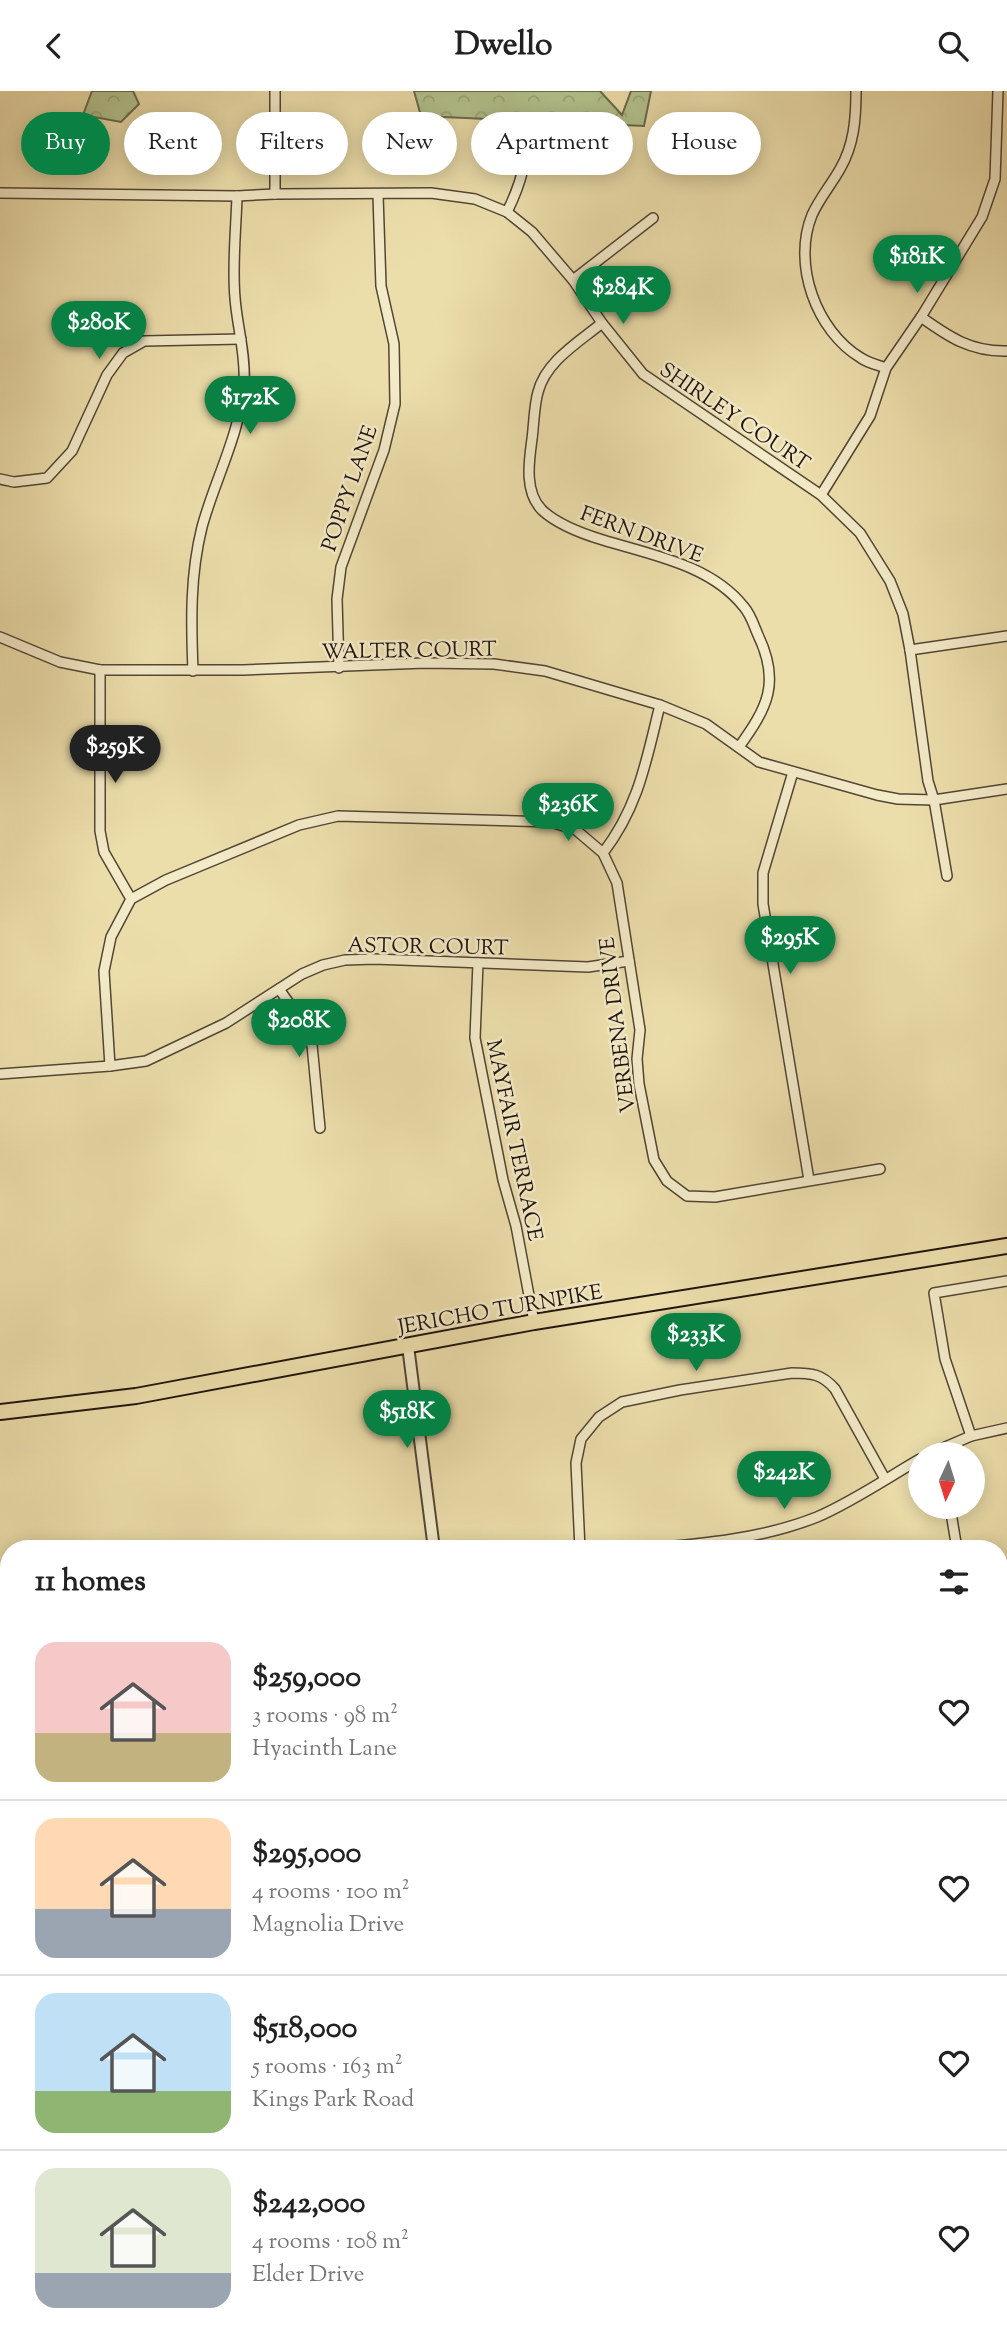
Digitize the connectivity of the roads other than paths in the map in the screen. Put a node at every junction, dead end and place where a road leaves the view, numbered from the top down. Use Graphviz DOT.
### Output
graph roads {
  1 [pos="275,91"];
  2 [pos="856,91"];
  3 [pos="998,91"];
  4 [pos="523,175"];
  5 [pos="0,193"];
  6 [pos="275,194"];
  7 [pos="378,195"];
  8 [pos="237,197"];
  9 [pos="507,212"];
  10 [pos="653,218"];
  11 [pos="573,280"];
  12 [pos="921,317"];
  13 [pos="602,323"];
  14 [pos="241,339"];
  15 [pos="1007,351"];
  16 [pos="886,368"];
  17 [pos="0,479"];
  18 [pos="821,495"];
  19 [pos="1007,636"];
  20 [pos="0,637"];
  21 [pos="910,650"];
  22 [pos="339,668"];
  23 [pos="100,670"];
  24 [pos="193,671"];
  25 [pos="660,705"];
  26 [pos="739,747"];
  27 [pos="793,772"];
  28 [pos="1007,789"];
  29 [pos="934,800"];
  30 [pos="603,853"];
  31 [pos="947,876"];
  32 [pos="131,899"];
  33 [pos="629,961"];
  34 [pos="478,963"];
  35 [pos="279,989"];
  36 [pos="110,1066"];
  37 [pos="0,1073"];
  38 [pos="320,1128"];
  39 [pos="880,1169"];
  40 [pos="809,1180"];
  41 [pos="1007,1246"];
  42 [pos="1007,1281"];
  43 [pos="534,1322"];
  44 [pos="408,1346"];
  45 [pos="0,1412"];
  46 [pos="1007,1428"];
  47 [pos="971,1436"];
  48 [pos="958,1442"];
  49 [pos="908,1466"];
  50 [pos="885,1479"];
  51 [pos="952,1519"];
  52 [pos="433,1540"];
  53 [pos="580,1540"];
  54 [pos="724,1540"];
  55 [pos="956,1540"];
  1 -- 6 [label="street"];
  2 -- 16 [label="street"];
  3 -- 12 [label="street"];
  4 -- 9 [label="street"];
  5 -- 8 [label="street, SHIRLEY COURT"];
  6 -- 7 [label="street, SHIRLEY COURT"];
  6 -- 8 [label="street, SHIRLEY COURT"];
  7 -- 9 [label="street, SHIRLEY COURT"];
  7 -- 22 [label="street, POPPY LANE"];
  8 -- 14 [label="street"];
  9 -- 11 [label="street, SHIRLEY COURT"];
  10 -- 11 [label="street"];
  11 -- 13 [label="street, SHIRLEY COURT"];
  12 -- 15 [label="street"];
  12 -- 16 [label="street"];
  13 -- 18 [label="street, SHIRLEY COURT"];
  13 -- 26 [label="street, FERN DRIVE"];
  14 -- 17 [label="street"];
  14 -- 24 [label="street"];
  16 -- 18 [label="street"];
  18 -- 21 [label="street, SHIRLEY COURT"];
  19 -- 21 [label="street"];
  20 -- 23 [label="street, WALTER COURT"];
  21 -- 29 [label="street, SHIRLEY COURT"];
  22 -- 24 [label="street, WALTER COURT"];
  22 -- 25 [label="street, WALTER COURT"];
  23 -- 24 [label="street, WALTER COURT"];
  23 -- 32 [label="street"];
  25 -- 26 [label="street, WALTER COURT"];
  25 -- 30 [label="street"];
  26 -- 27 [label="street, WALTER COURT"];
  27 -- 29 [label="street, WALTER COURT"];
  27 -- 40 [label="street"];
  28 -- 29 [label="street, WALTER COURT"];
  29 -- 31 [label="street, SHIRLEY COURT"];
  30 -- 32 [label="street, VERBENA DRIVE"];
  30 -- 33 [label="street, VERBENA DRIVE"];
  32 -- 36 [label="street"];
  33 -- 34 [label="street, ASTOR COURT"];
  33 -- 40 [label="street, VERBENA DRIVE"];
  34 -- 35 [label="street, ASTOR COURT"];
  34 -- 43 [label="street, MAYFAIR TERRACE"];
  35 -- 36 [label="street, ASTOR COURT"];
  35 -- 38 [label="street"];
  36 -- 37 [label="street, ASTOR COURT"];
  39 -- 40 [label="street, VERBENA DRIVE"];
  41 -- 43 [label="main road, JERICHO TURNPIKE"];
  42 -- 47 [label="street"];
  43 -- 44 [label="main road, JERICHO TURNPIKE"];
  44 -- 45 [label="main road, JERICHO TURNPIKE"];
  44 -- 52 [label="street"];
  46 -- 47 [label="street"];
  47 -- 48 [label="street"];
  49 -- 50 [label="street"];
  50 -- 53 [label="street"];
  50 -- 54 [label="street"];
  51 -- 55 [label="street"];
}
